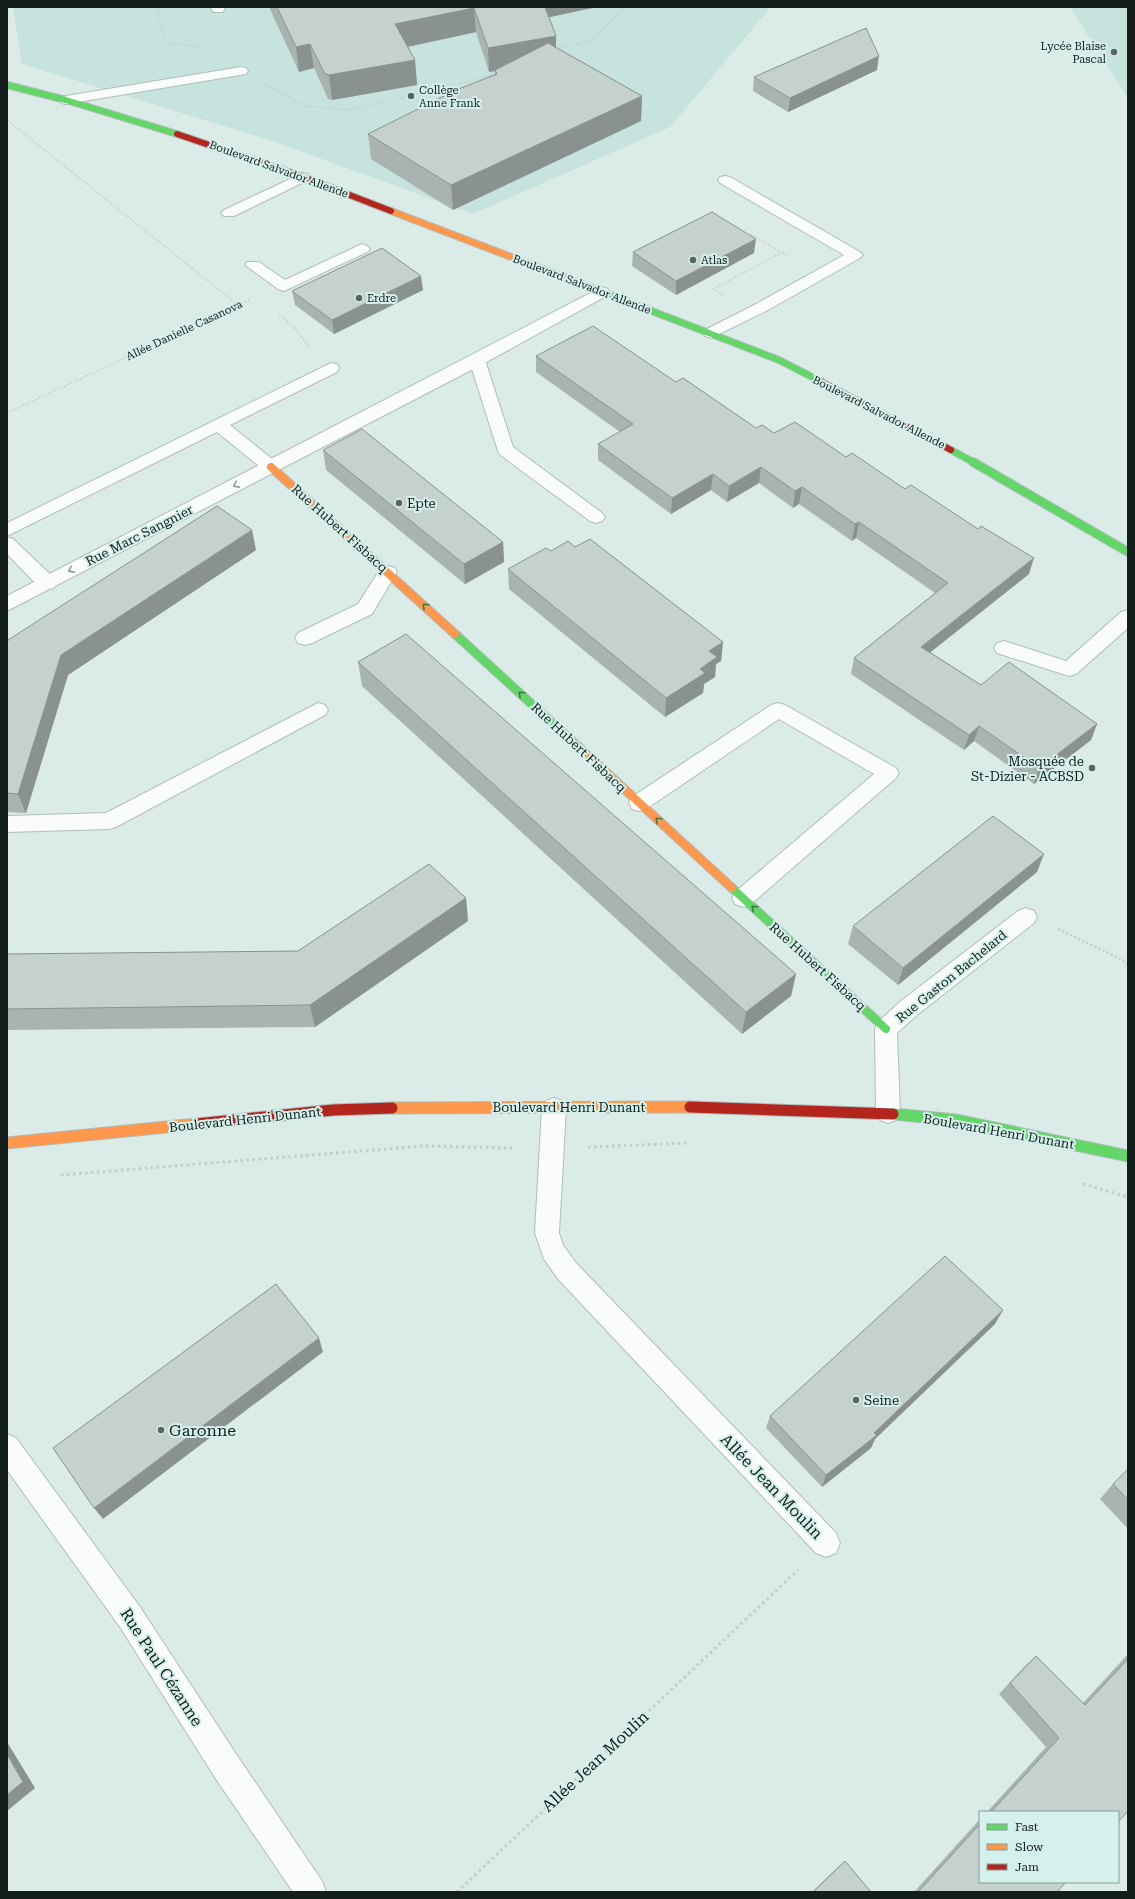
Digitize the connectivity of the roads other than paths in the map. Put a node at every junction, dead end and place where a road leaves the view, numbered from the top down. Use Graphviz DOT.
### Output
graph roads {
  1 [pos="241,71"];
  2 [pos="7,85"];
  3 [pos="66,100"];
  4 [pos="303,177"];
  5 [pos="725,180"];
  6 [pos="229,213"];
  7 [pos="362,249"];
  8 [pos="253,265"];
  9 [pos="602,292"];
  10 [pos="711,333"];
  11 [pos="477,360"];
  12 [pos="330,368"];
  13 [pos="218,424"];
  14 [pos="271,467"];
  15 [pos="596,517"];
  16 [pos="7,530"];
  17 [pos="7,543"];
  18 [pos="1128,552"];
  19 [pos="388,572"];
  20 [pos="46,583"];
  21 [pos="7,604"];
  22 [pos="1128,617"];
  23 [pos="305,638"];
  24 [pos="1004,648"];
  25 [pos="318,710"];
  26 [pos="640,803"];
  27 [pos="7,824"];
  28 [pos="743,898"];
  29 [pos="1026,917"];
  30 [pos="886,1029"];
  31 [pos="554,1108"];
  32 [pos="888,1113"];
  33 [pos="7,1143"];
  34 [pos="1128,1156"];
  35 [pos="7,1447"];
  36 [pos="826,1543"];
  37 [pos="311,1892"];
  1 -- 3 [label="street"];
  2 -- 3 [label="street, Boulevard Salvador Allende"];
  3 -- 4 [label="street, Boulevard Salvador Allende"];
  4 -- 6 [label="street"];
  4 -- 9 [label="street, Boulevard Salvador Allende"];
  5 -- 10 [label="street"];
  7 -- 8 [label="street"];
  9 -- 10 [label="street, Boulevard Salvador Allende"];
  9 -- 11 [label="street, Rue Marc Sangnier"];
  10 -- 18 [label="street, Boulevard Salvador Allende"];
  11 -- 14 [label="street, Rue Marc Sangnier"];
  11 -- 15 [label="street"];
  12 -- 13 [label="street"];
  13 -- 14 [label="street"];
  13 -- 16 [label="street"];
  14 -- 19 [label="street, Rue Hubert Fisbacq"];
  14 -- 20 [label="street, Rue Marc Sangnier, one-way"];
  17 -- 20 [label="street"];
  19 -- 23 [label="street"];
  26 -- 19 [label="street, Rue Hubert Fisbacq, one-way"];
  20 -- 21 [label="street, Rue Marc Sangnier"];
  22 -- 24 [label="street"];
  25 -- 27 [label="street"];
  28 -- 26 [label="street, Rue Hubert Fisbacq, one-way"];
  26 -- 28 [label="street"];
  30 -- 28 [label="street, Rue Hubert Fisbacq, one-way"];
  29 -- 30 [label="street, Rue Gaston Bachelard"];
  30 -- 32 [label="street, Rue Gaston Bachelard"];
  31 -- 32 [label="street, Boulevard Henri Dunant"];
  31 -- 33 [label="street, Boulevard Henri Dunant"];
  31 -- 36 [label="street, Allée Jean Moulin"];
  32 -- 34 [label="street, Boulevard Henri Dunant"];
  35 -- 37 [label="street, Rue Paul Cézanne"];
}
